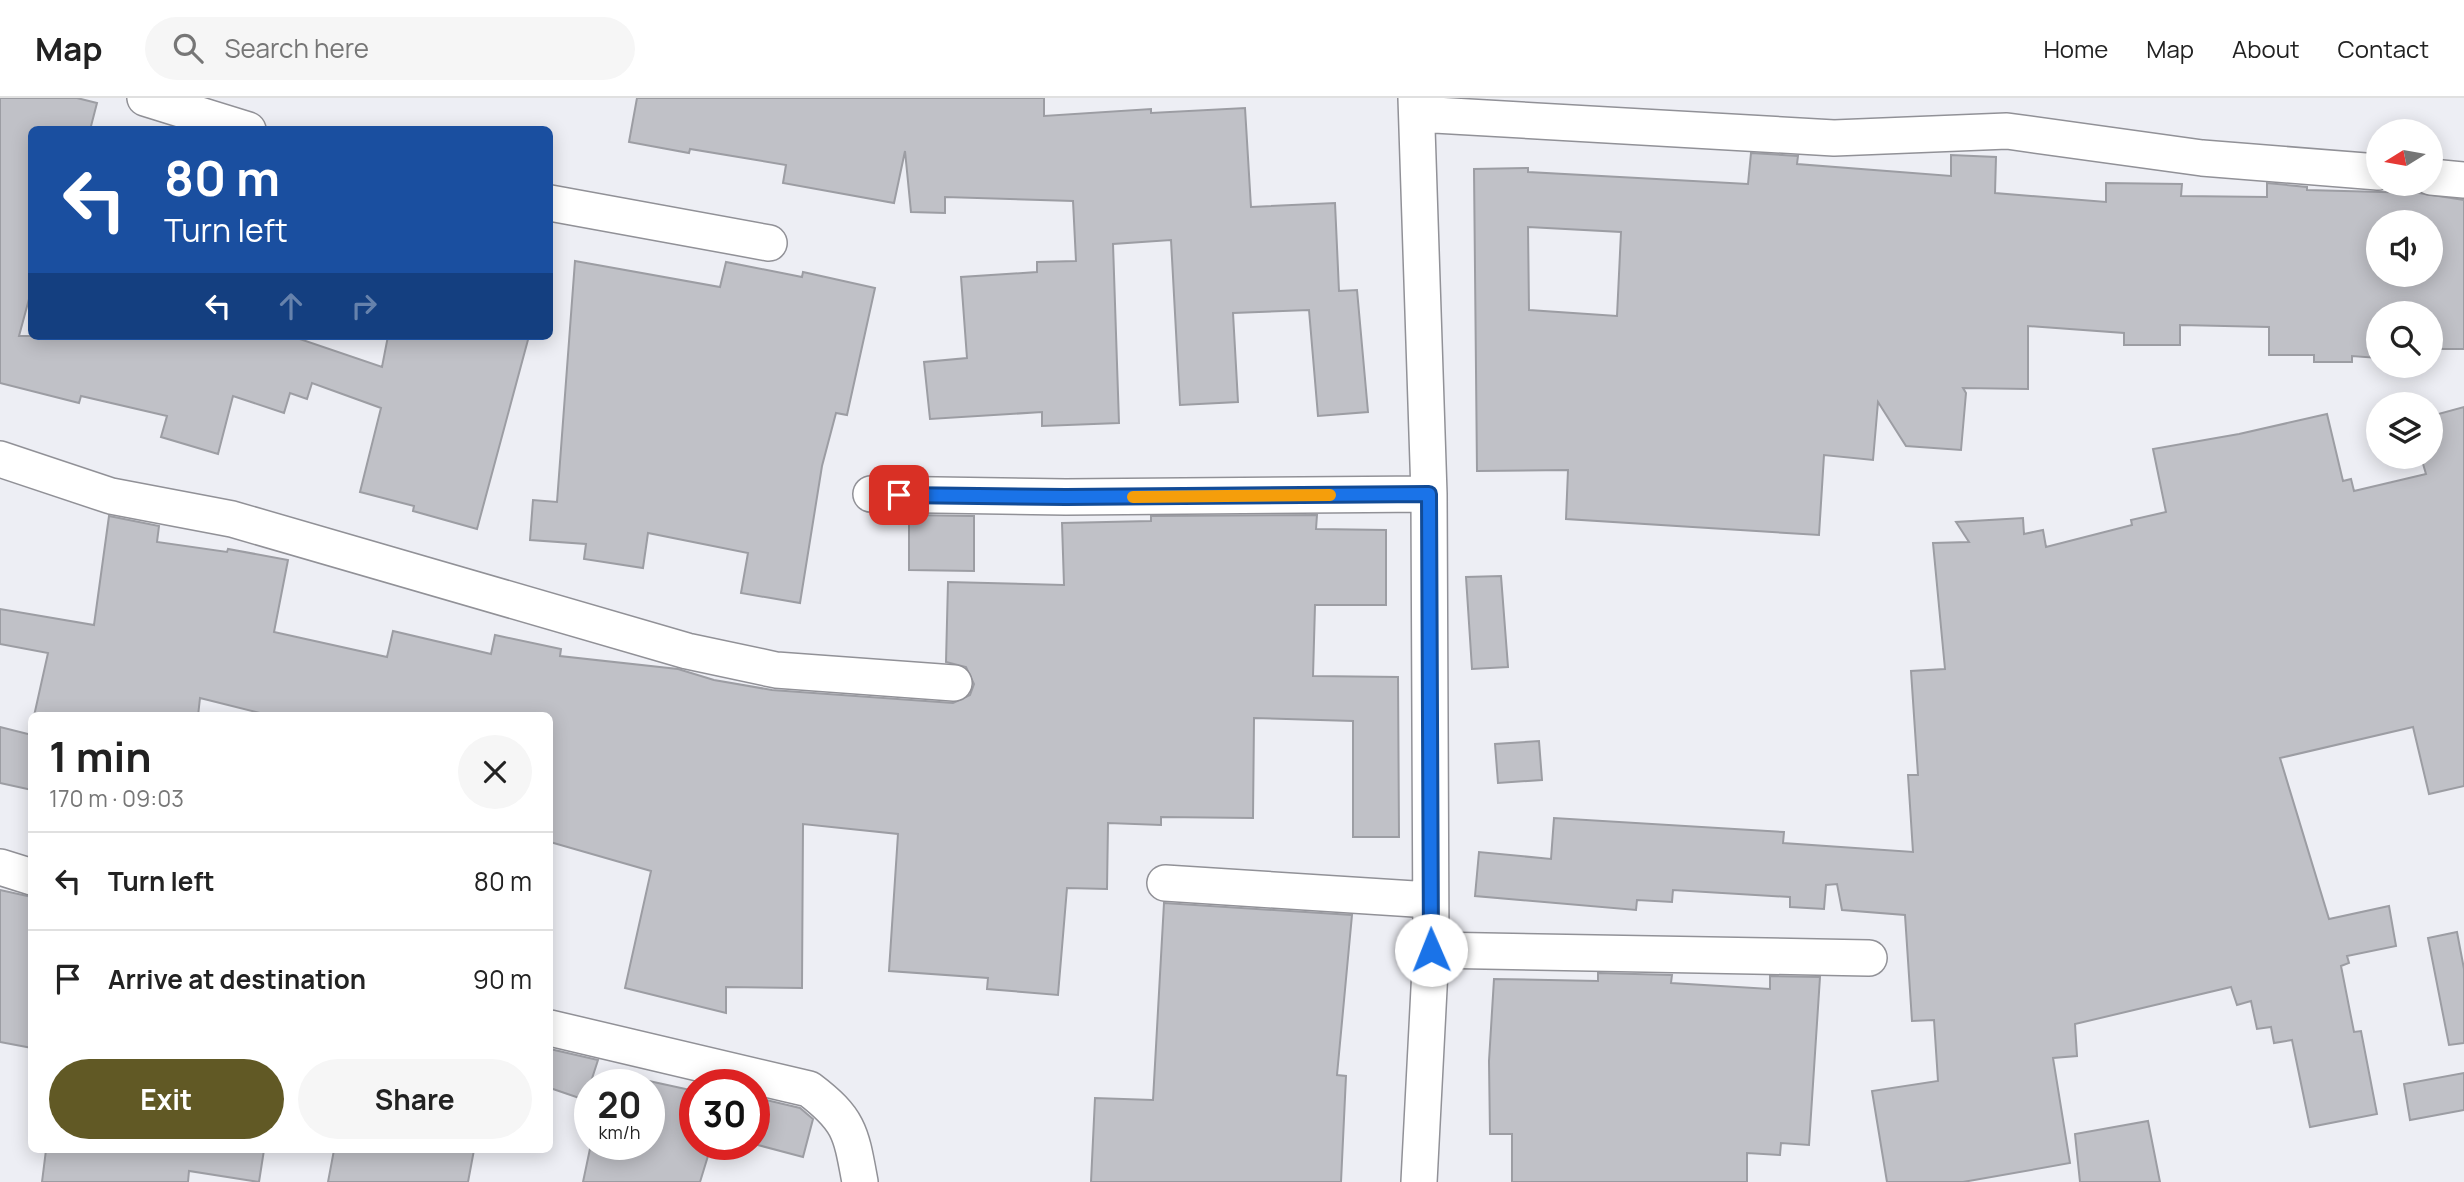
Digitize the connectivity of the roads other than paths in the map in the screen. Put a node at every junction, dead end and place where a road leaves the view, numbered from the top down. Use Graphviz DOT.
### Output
graph roads {
  1 [pos="145,98"];
  2 [pos="1416,106"];
  3 [pos="235,126"];
  4 [pos="2366,172"];
  5 [pos="2443,178"];
  6 [pos="2464,180"];
  7 [pos="553,204"];
  8 [pos="769,243"];
  9 [pos="0,459"];
  10 [pos="871,494"];
  11 [pos="1429,494"];
  12 [pos="954,683"];
  13 [pos="0,867"];
  14 [pos="28,876"];
  15 [pos="1165,883"];
  16 [pos="1430,900"];
  17 [pos="1431,950"];
  18 [pos="1869,958"];
  19 [pos="553,1029"];
  20 [pos="860,1182"];
  21 [pos="1419,1182"];
  1 -- 3 [label="street"];
  2 -- 4 [label="street"];
  2 -- 11 [label="street"];
  5 -- 6 [label="street"];
  7 -- 8 [label="street"];
  9 -- 12 [label="street"];
  10 -- 11 [label="street"];
  11 -- 16 [label="street"];
  13 -- 14 [label="street"];
  15 -- 16 [label="street"];
  16 -- 17 [label="street"];
  17 -- 18 [label="street"];
  17 -- 21 [label="street"];
  19 -- 20 [label="street"];
}
